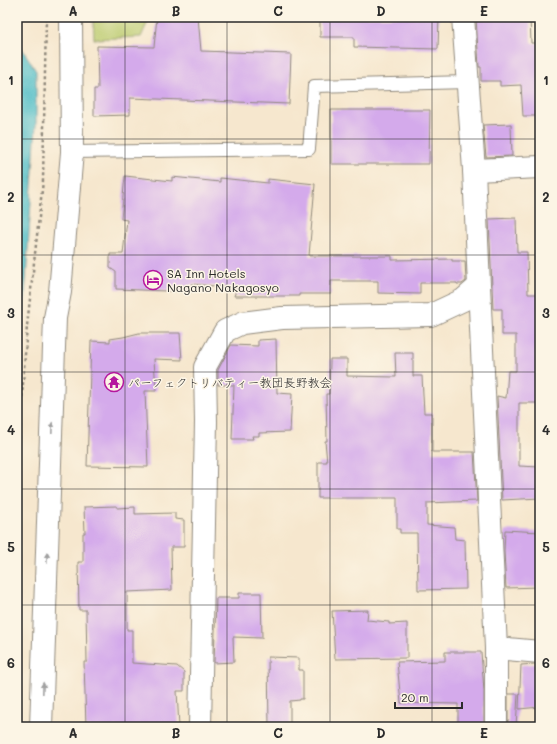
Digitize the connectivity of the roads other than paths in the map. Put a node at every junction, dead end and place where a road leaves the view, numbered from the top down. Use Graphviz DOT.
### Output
graph roads {
  1 [pos="71,17"];
  2 [pos="463,17"];
  3 [pos="468,82"];
  4 [pos="72,152"];
  5 [pos="540,167"];
  6 [pos="474,170"];
  7 [pos="478,286"];
  8 [pos="496,648"];
  9 [pos="540,652"];
  10 [pos="41,727"];
  11 [pos="200,727"];
  12 [pos="496,727"];
  1 -- 4 [label="street"];
  2 -- 3 [label="street"];
  3 -- 4 [label="lane"];
  3 -- 6 [label="street"];
  10 -- 4 [label="street, one-way"];
  5 -- 6 [label="street"];
  6 -- 7 [label="street"];
  7 -- 8 [label="street"];
  7 -- 11 [label="street"];
  8 -- 9 [label="street"];
  8 -- 12 [label="street"];
}
